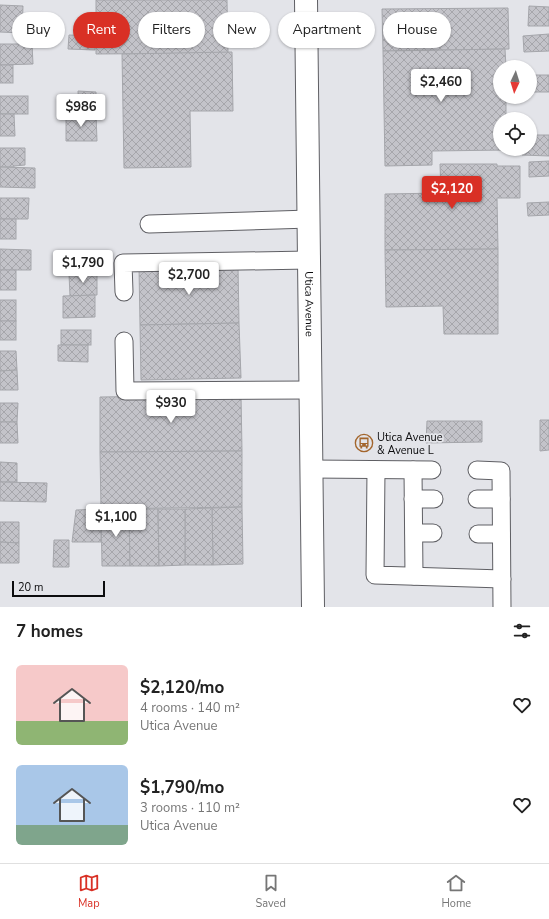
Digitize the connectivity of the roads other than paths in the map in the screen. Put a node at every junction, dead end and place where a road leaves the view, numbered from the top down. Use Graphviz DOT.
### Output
graph roads {
  1 [pos="306,0"];
  2 [pos="309,219"];
  3 [pos="149,224"];
  4 [pos="309,260"];
  5 [pos="124,292"];
  6 [pos="124,341"];
  7 [pos="310,390"];
  8 [pos="311,469"];
  9 [pos="376,470"];
  10 [pos="413,470"];
  11 [pos="432,470"];
  12 [pos="477,470"];
  13 [pos="413,499"];
  14 [pos="434,499"];
  15 [pos="477,499"];
  16 [pos="501,499"];
  17 [pos="414,533"];
  18 [pos="433,533"];
  19 [pos="478,534"];
  20 [pos="501,534"];
  21 [pos="414,576"];
  22 [pos="502,579"];
  23 [pos="313,607"];
  24 [pos="502,607"];
  1 -- 2 [label="main road, Utica Avenue"];
  2 -- 3 [label="lane"];
  2 -- 4 [label="main road, Utica Avenue"];
  4 -- 5 [label="lane"];
  4 -- 7 [label="main road, Utica Avenue"];
  6 -- 7 [label="lane"];
  7 -- 8 [label="main road, Utica Avenue"];
  8 -- 9 [label="lane"];
  8 -- 23 [label="main road, Utica Avenue"];
  9 -- 10 [label="lane"];
  9 -- 21 [label="lane"];
  10 -- 11 [label="lane"];
  10 -- 13 [label="lane"];
  12 -- 16 [label="lane"];
  13 -- 14 [label="lane"];
  13 -- 17 [label="lane"];
  15 -- 16 [label="lane"];
  16 -- 20 [label="lane"];
  17 -- 18 [label="lane"];
  17 -- 21 [label="lane"];
  19 -- 20 [label="lane"];
  20 -- 22 [label="lane"];
  21 -- 22 [label="lane"];
  22 -- 24 [label="lane"];
}
